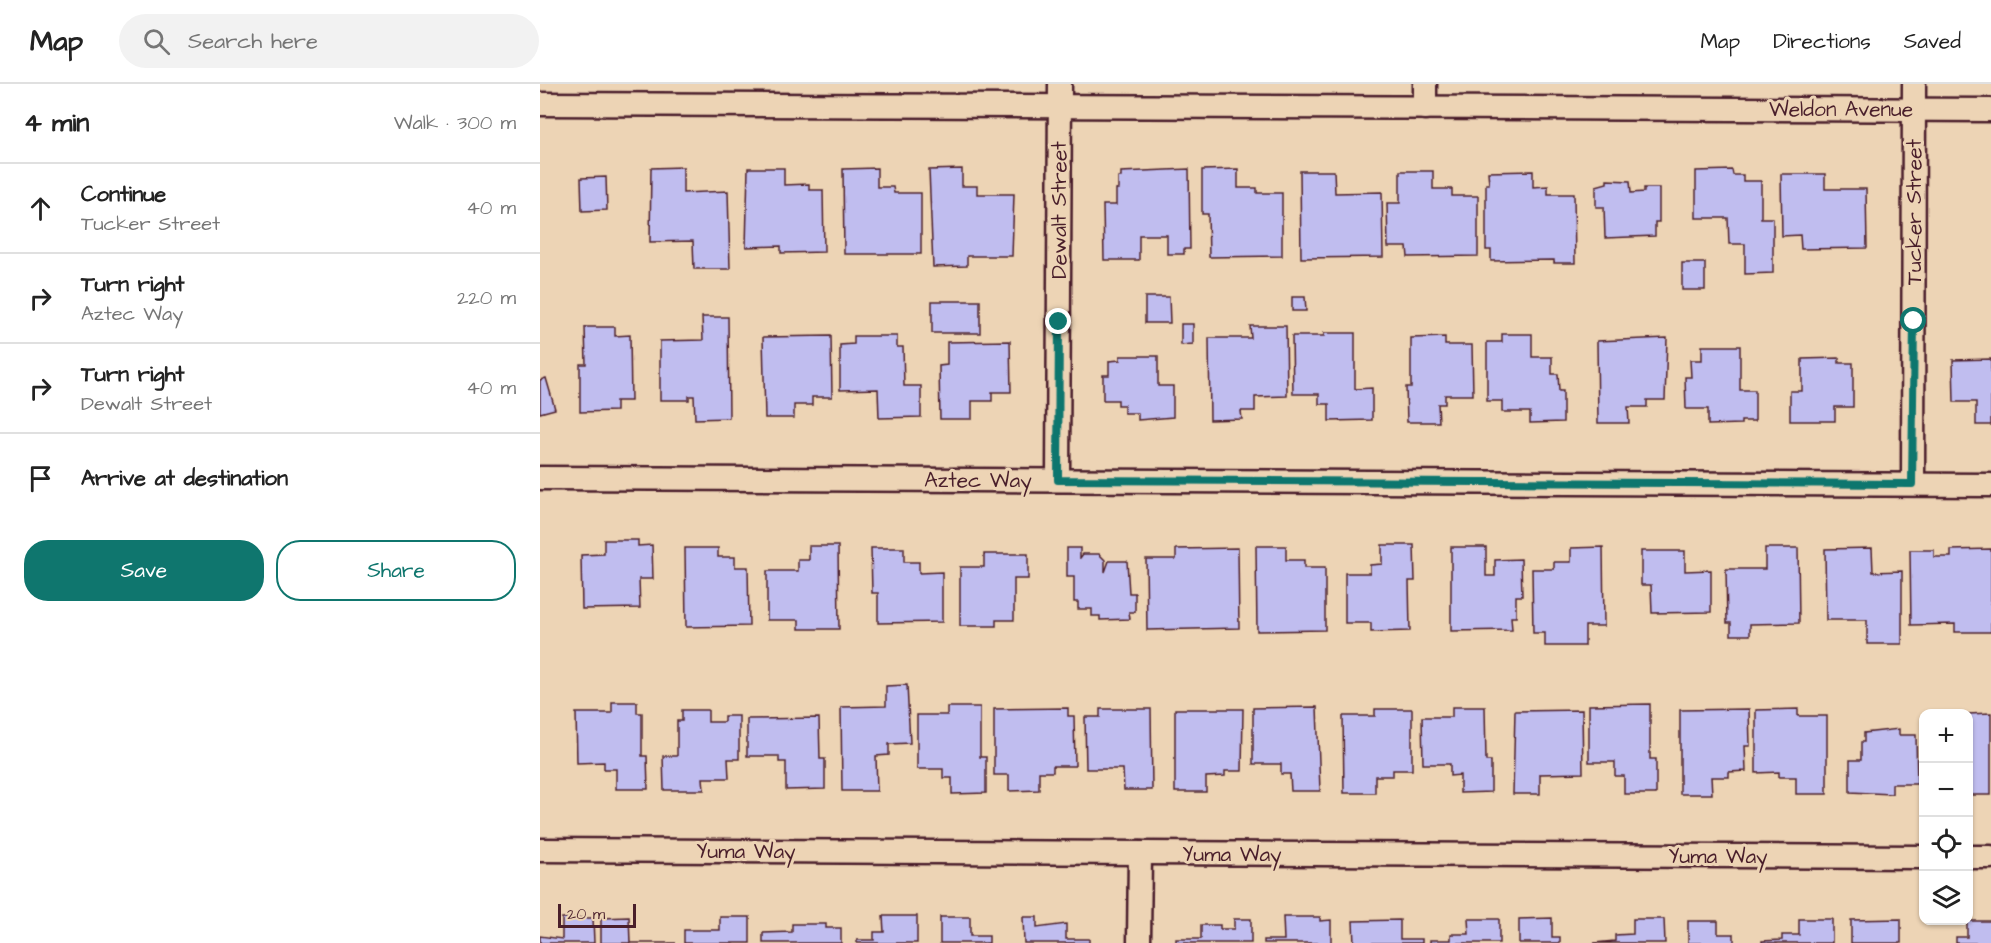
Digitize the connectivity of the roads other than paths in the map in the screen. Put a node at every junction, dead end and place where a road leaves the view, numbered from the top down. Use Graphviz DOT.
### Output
graph roads {
  1 [pos="1425,84"];
  2 [pos="1914,84"];
  3 [pos="692,94"];
  4 [pos="1060,95"];
  5 [pos="540,104"];
  6 [pos="1425,108"];
  7 [pos="1914,110"];
  8 [pos="1991,110"];
  9 [pos="540,478"];
  10 [pos="1058,480"];
  11 [pos="1912,484"];
  12 [pos="1991,484"];
  13 [pos="540,850"];
  14 [pos="1140,853"];
  15 [pos="1919,856"];
  16 [pos="1973,857"];
  17 [pos="1991,857"];
  18 [pos="1139,943"];
  1 -- 6 [label="street"];
  2 -- 7 [label="street, Tucker Street"];
  3 -- 4 [label="street, Weldon Avenue"];
  3 -- 5 [label="street, Weldon Avenue"];
  4 -- 6 [label="street, Weldon Avenue"];
  4 -- 10 [label="street, Dewalt Street"];
  6 -- 7 [label="street, Weldon Avenue"];
  7 -- 8 [label="street, Weldon Avenue"];
  7 -- 11 [label="street, Tucker Street"];
  9 -- 10 [label="street, Aztec Way"];
  10 -- 11 [label="street, Aztec Way"];
  11 -- 12 [label="street, Aztec Way"];
  13 -- 14 [label="street, Yuma Way"];
  14 -- 15 [label="street, Yuma Way"];
  14 -- 18 [label="street"];
  16 -- 17 [label="street"];
}
